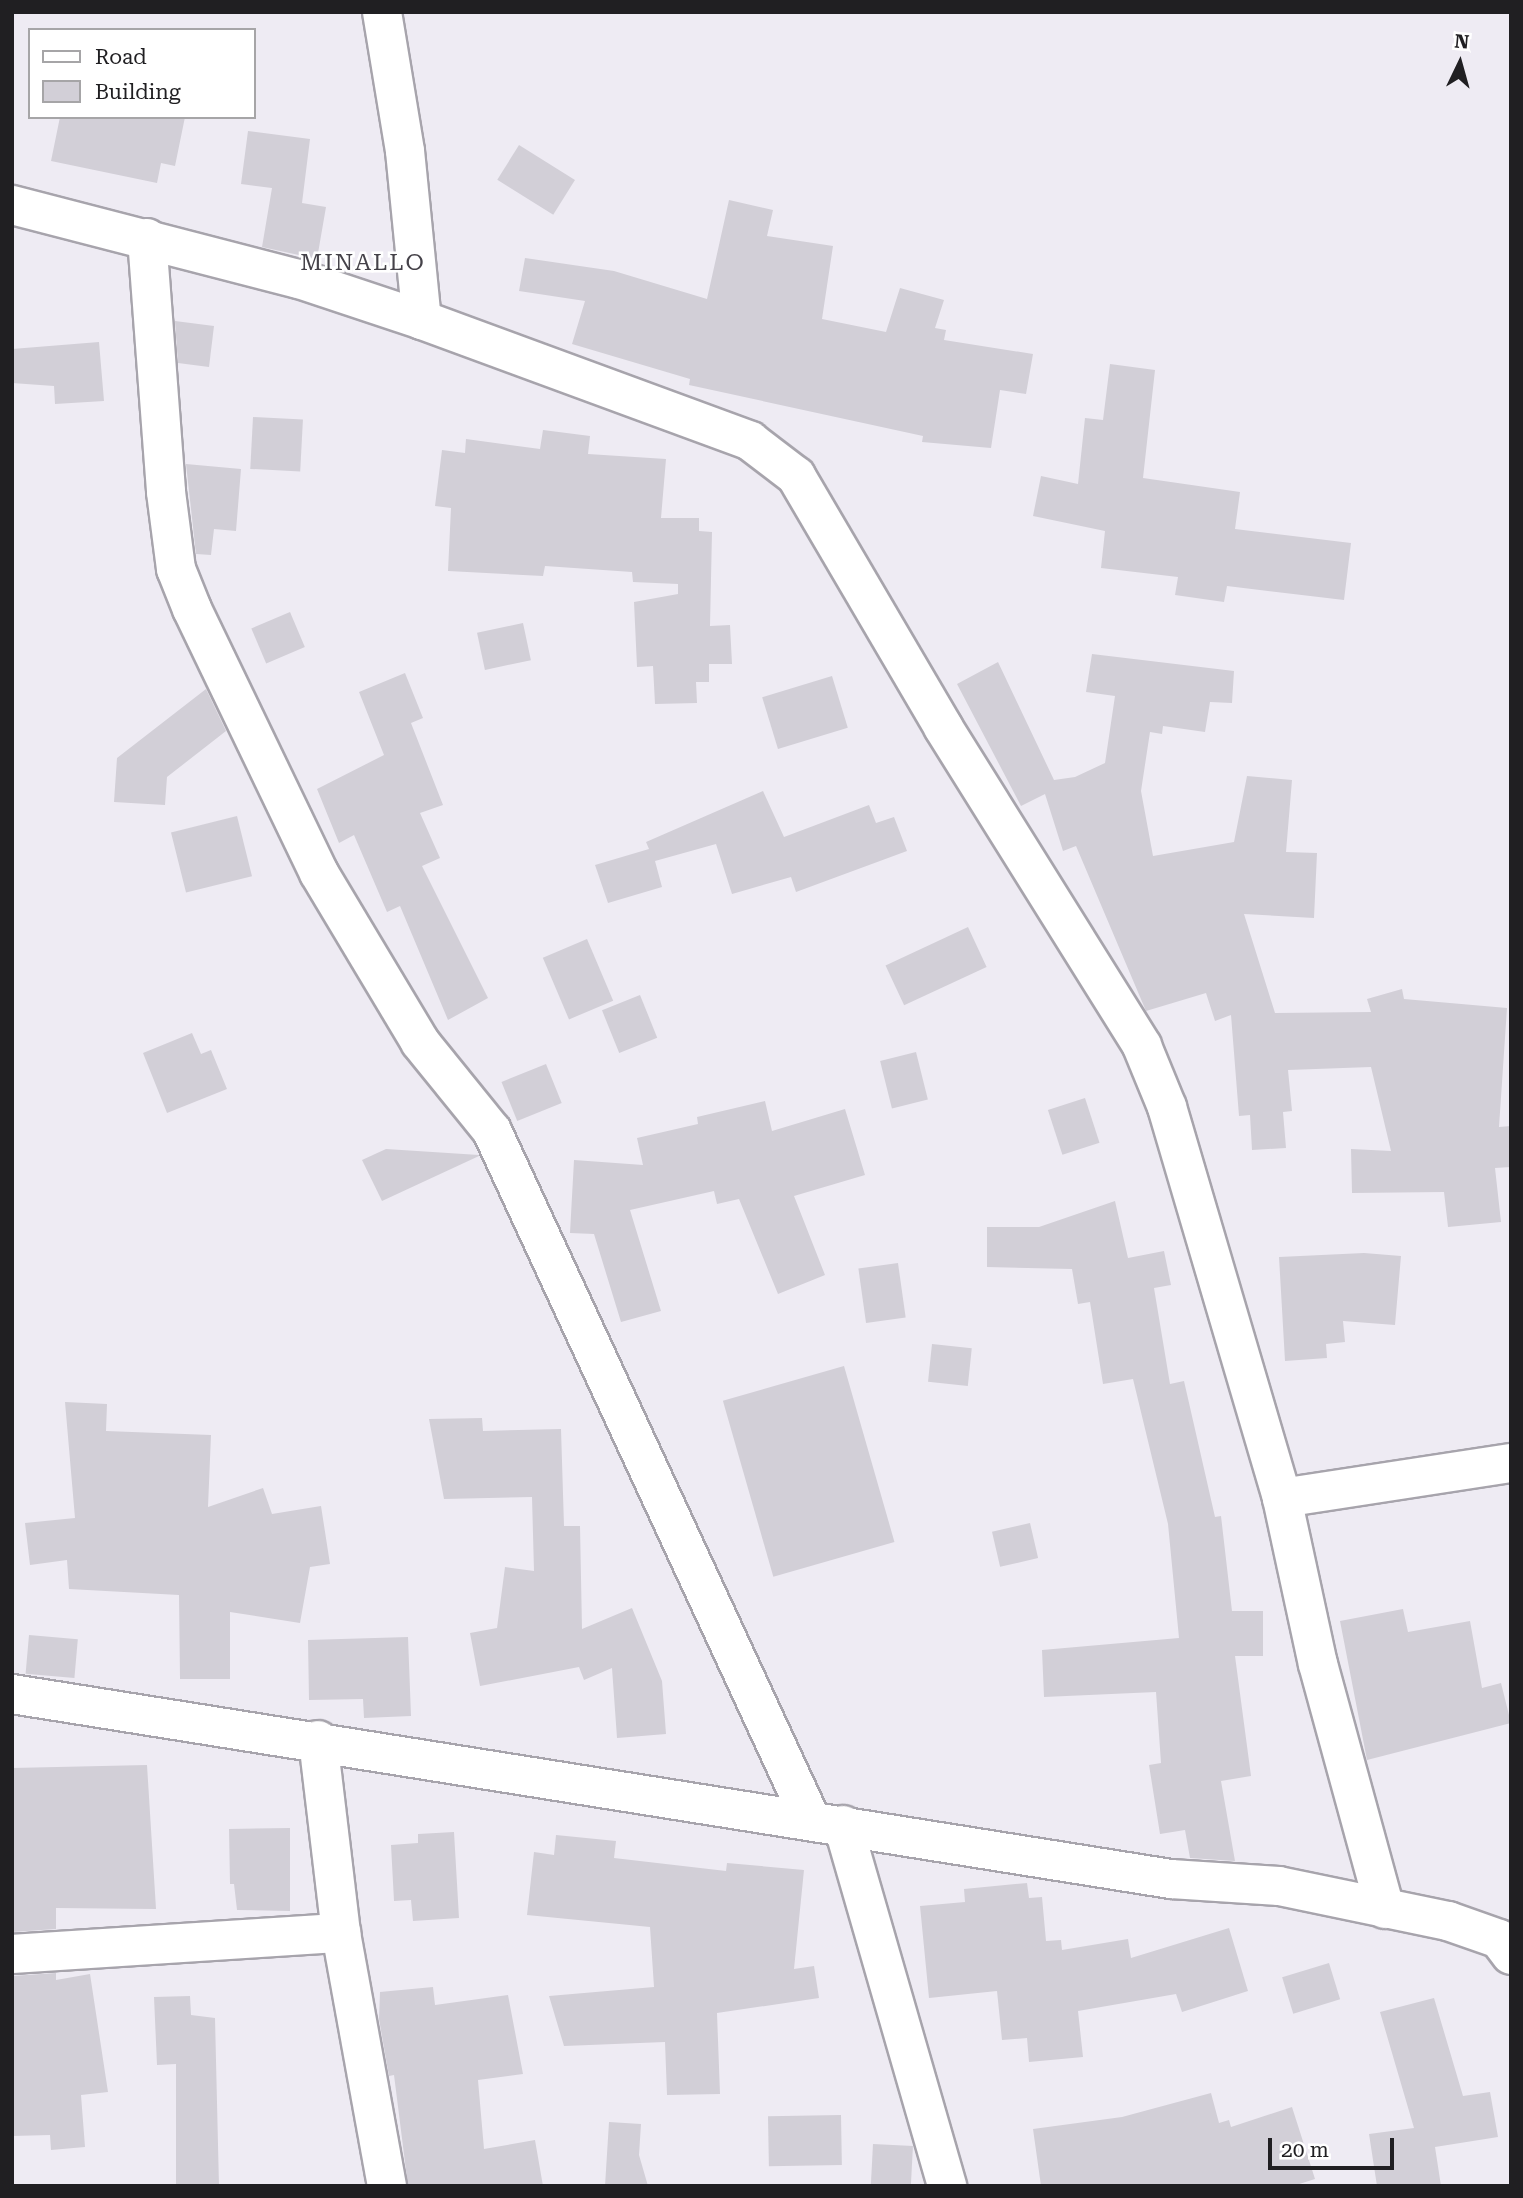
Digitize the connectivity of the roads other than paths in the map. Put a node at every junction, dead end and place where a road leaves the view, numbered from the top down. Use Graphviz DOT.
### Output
graph roads {
  1 [pos="382,12"];
  2 [pos="12,205"];
  3 [pos="147,238"];
  4 [pos="422,320"];
  5 [pos="1511,1463"];
  6 [pos="1282,1498"];
  7 [pos="12,1694"];
  8 [pos="318,1740"];
  9 [pos="827,1822"];
  10 [pos="1385,1909"];
  11 [pos="341,1933"];
  12 [pos="12,1954"];
  13 [pos="1511,1955"];
  14 [pos="387,2186"];
  15 [pos="947,2186"];
  1 -- 4 [label="street"];
  2 -- 3 [label="street"];
  3 -- 4 [label="street"];
  3 -- 9 [label="street"];
  4 -- 6 [label="street"];
  5 -- 6 [label="street"];
  6 -- 10 [label="street"];
  7 -- 8 [label="street"];
  8 -- 9 [label="street"];
  8 -- 11 [label="street"];
  9 -- 10 [label="street"];
  9 -- 15 [label="street"];
  10 -- 13 [label="street"];
  11 -- 12 [label="street"];
  11 -- 14 [label="street"];
}
